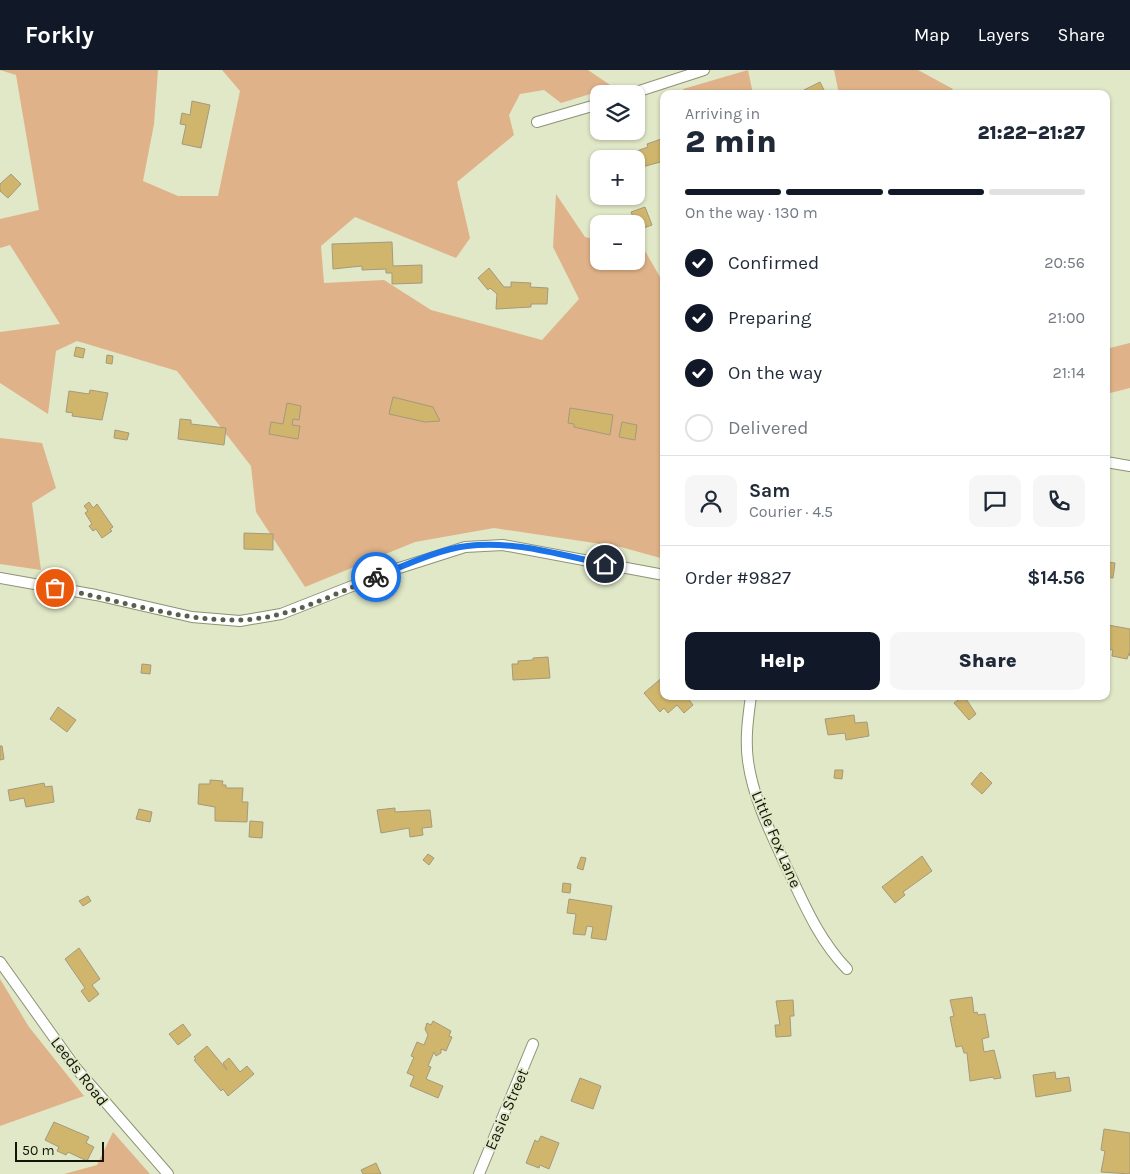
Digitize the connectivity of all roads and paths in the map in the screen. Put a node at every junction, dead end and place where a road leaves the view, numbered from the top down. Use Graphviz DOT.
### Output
graph roads {
  1 [pos="704,70"];
  2 [pos="645,89"];
  3 [pos="590,107"];
  4 [pos="537,122"];
  5 [pos="1110,463"];
  6 [pos="1130,466"];
  7 [pos="660,574"];
  8 [pos="0,578"];
  9 [pos="750,700"];
  10 [pos="0,962"];
  11 [pos="847,969"];
  12 [pos="533,1044"];
  13 [pos="168,1174"];
  14 [pos="479,1174"];
  1 -- 2 [label="street"];
  3 -- 4 [label="street"];
  5 -- 6 [label="street"];
  7 -- 8 [label="street"];
  9 -- 11 [label="street, Little Fox Lane"];
  10 -- 13 [label="street, Leeds Road"];
  12 -- 14 [label="street, Easie Street"];
}
